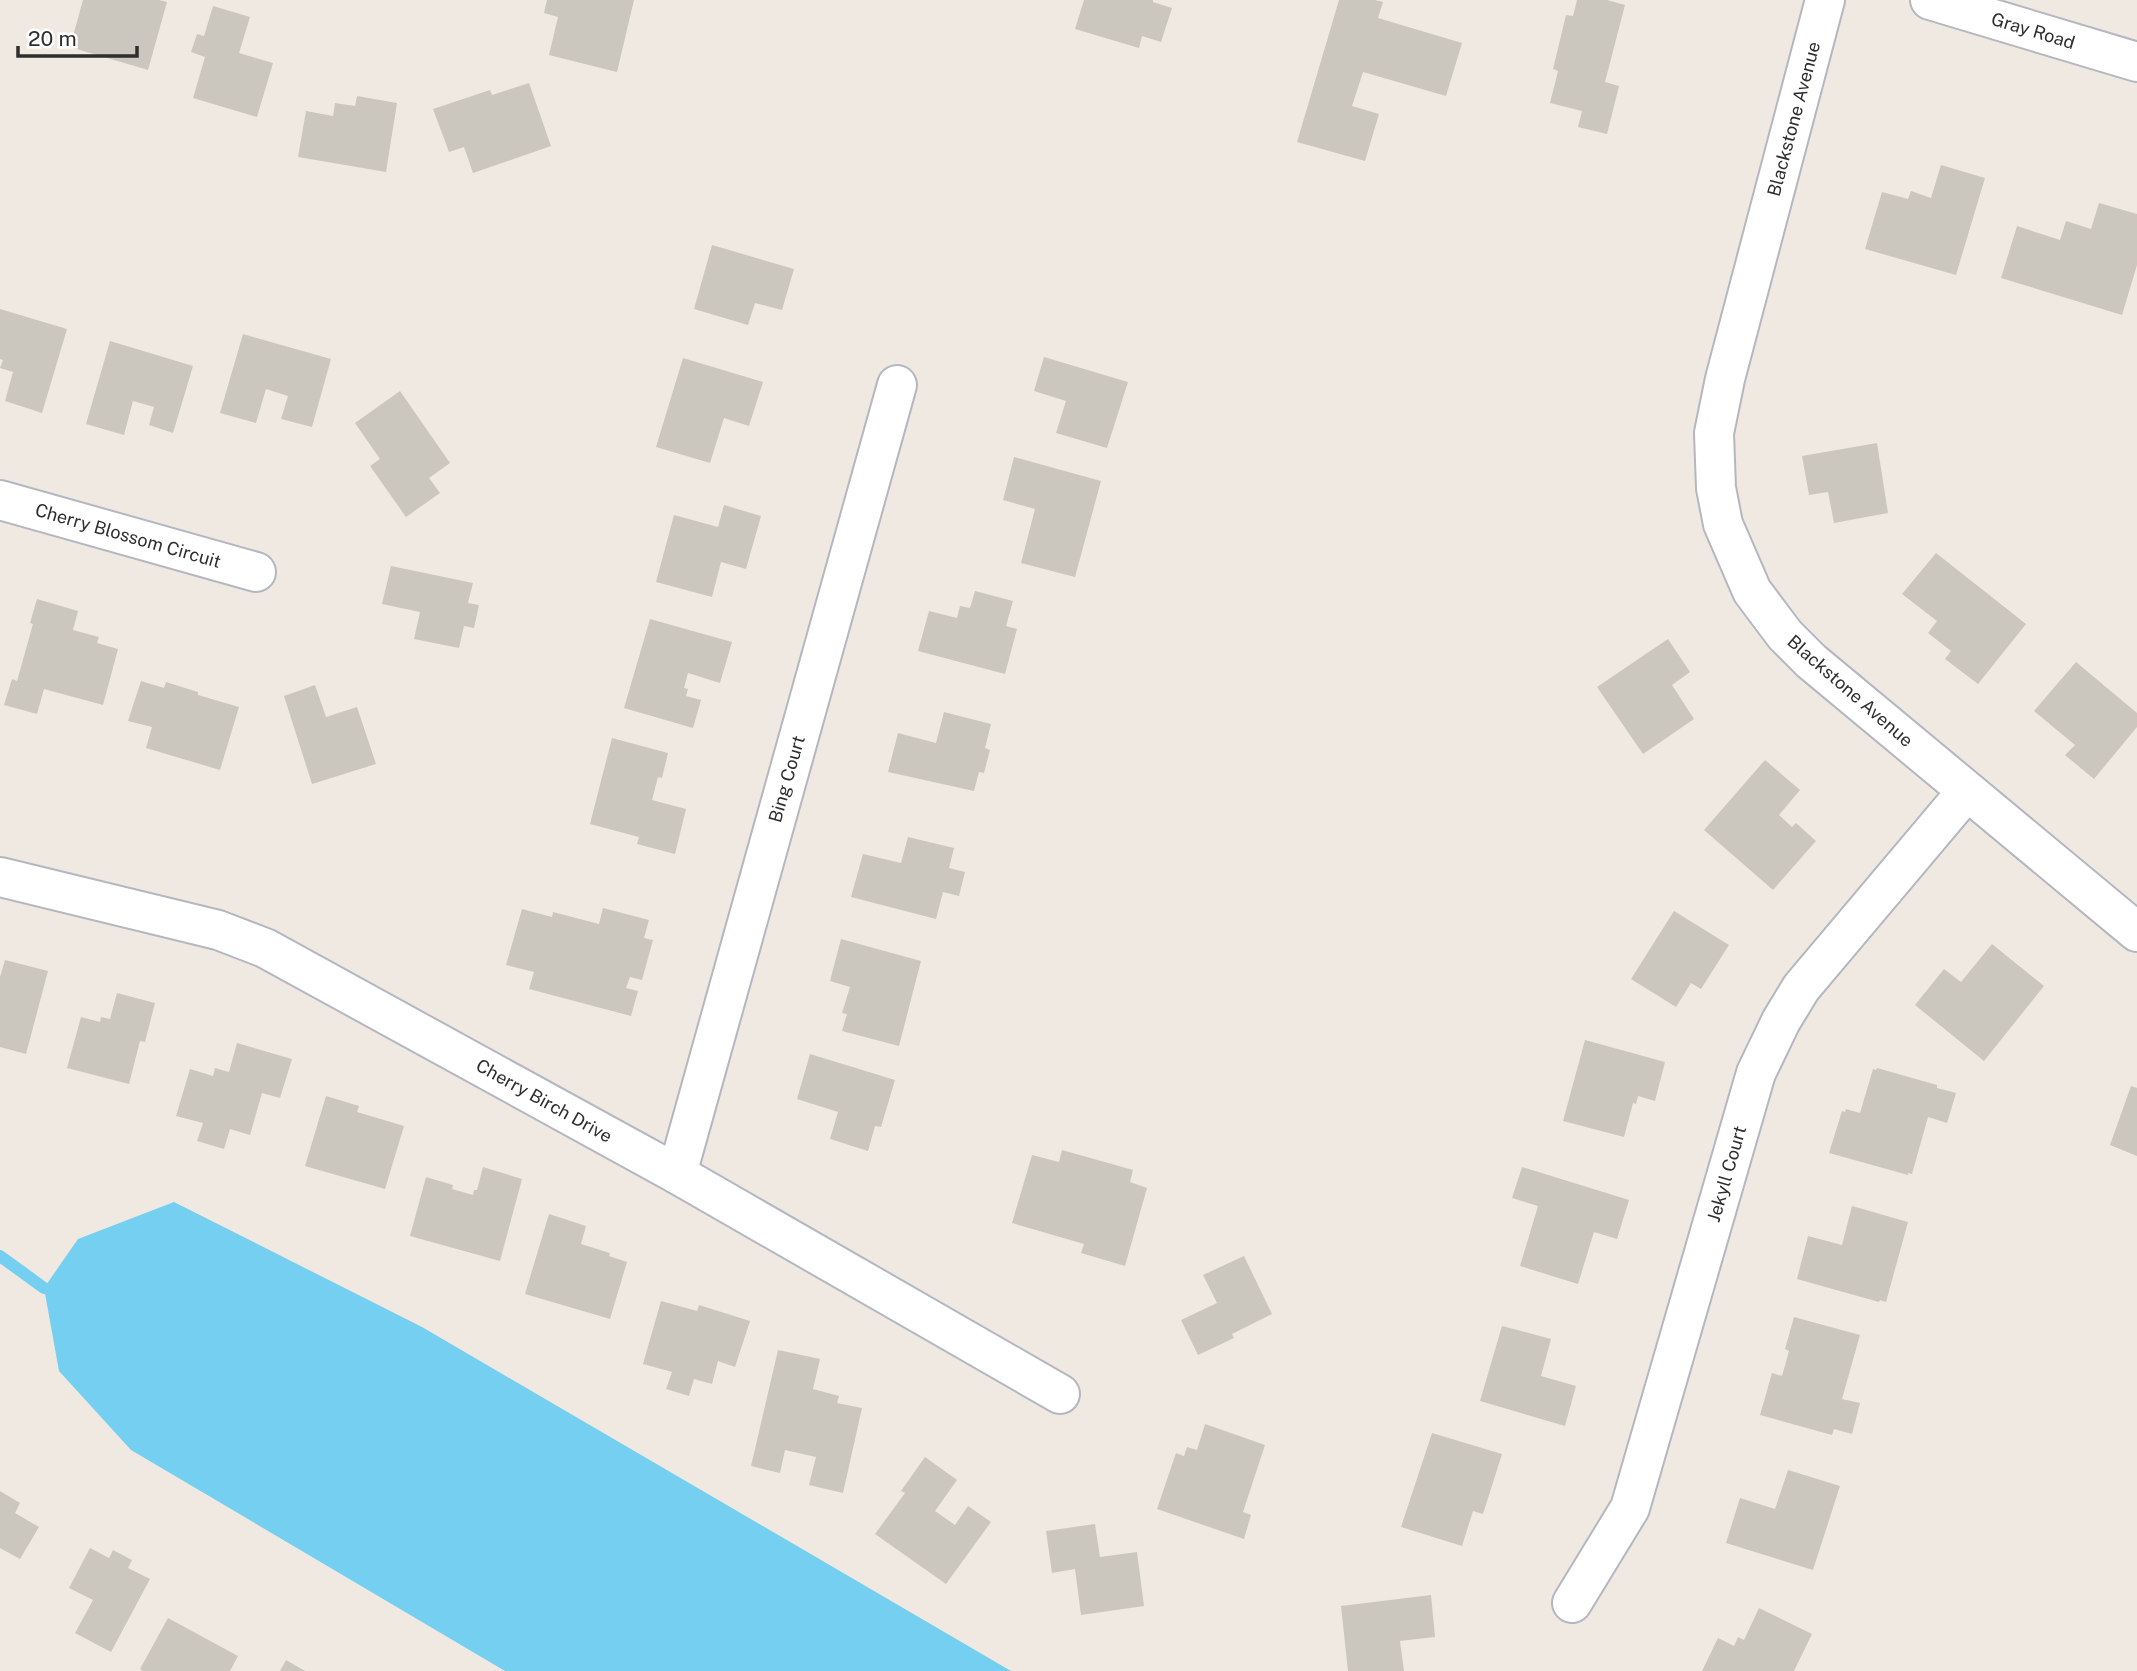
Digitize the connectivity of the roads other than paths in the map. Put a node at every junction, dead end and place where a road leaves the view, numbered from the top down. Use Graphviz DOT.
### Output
graph roads {
  1 [pos="1825,0"];
  2 [pos="1930,0"];
  3 [pos="2137,62"];
  4 [pos="897,385"];
  5 [pos="0,499"];
  6 [pos="256,572"];
  7 [pos="1967,791"];
  8 [pos="0,877"];
  9 [pos="2137,932"];
  10 [pos="677,1174"];
  11 [pos="1060,1394"];
  12 [pos="1572,1603"];
  1 -- 7 [label="street, Blackstone Avenue"];
  2 -- 3 [label="street, Gray Road"];
  4 -- 10 [label="street, Bing Court"];
  5 -- 6 [label="street, Cherry Blossom Circuit"];
  7 -- 9 [label="street, Blackstone Avenue"];
  7 -- 12 [label="street, Jekyll Court"];
  8 -- 10 [label="street, Cherry Birch Drive"];
  10 -- 11 [label="street, Cherry Birch Drive"];
}
